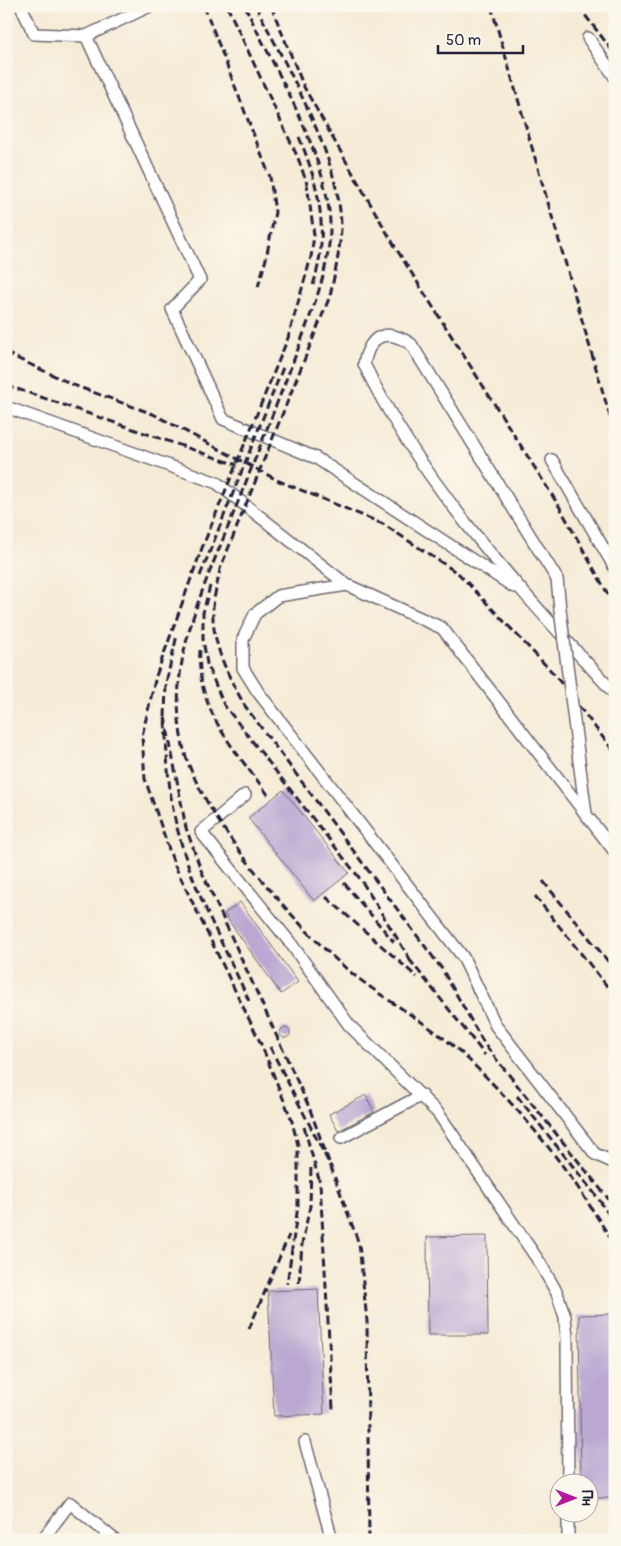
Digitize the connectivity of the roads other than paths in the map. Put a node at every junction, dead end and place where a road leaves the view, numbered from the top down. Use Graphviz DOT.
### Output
graph roads {
  1 [pos="21,6"];
  2 [pos="150,6"];
  3 [pos="86,36"];
  4 [pos="588,38"];
  5 [pos="615,77"];
  6 [pos="6,408"];
  7 [pos="552,460"];
  8 [pos="615,568"];
  9 [pos="347,585"];
  10 [pos="523,593"];
  11 [pos="615,694"];
  12 [pos="245,795"];
  13 [pos="586,815"];
  14 [pos="615,852"];
  15 [pos="422,1095"];
  16 [pos="341,1138"];
  17 [pos="615,1163"];
  18 [pos="305,1442"];
  19 [pos="568,1474"];
  20 [pos="568,1524"];
  21 [pos="42,1540"];
  22 [pos="115,1540"];
  23 [pos="332,1540"];
  24 [pos="568,1540"];
  1 -- 3 [label="lane"];
  2 -- 3 [label="lane"];
  3 -- 10 [label="lane"];
  4 -- 5 [label="lane"];
  6 -- 9 [label="lane"];
  7 -- 8 [label="lane"];
  9 -- 13 [label="lane"];
  9 -- 17 [label="lane"];
  10 -- 11 [label="lane"];
  10 -- 13 [label="lane, bridge"];
  12 -- 15 [label="lane"];
  13 -- 14 [label="lane"];
  15 -- 16 [label="lane"];
  15 -- 19 [label="lane"];
  18 -- 23 [label="lane"];
  20 -- 24 [label="lane"];
  21 -- 22 [label="lane"];
}
